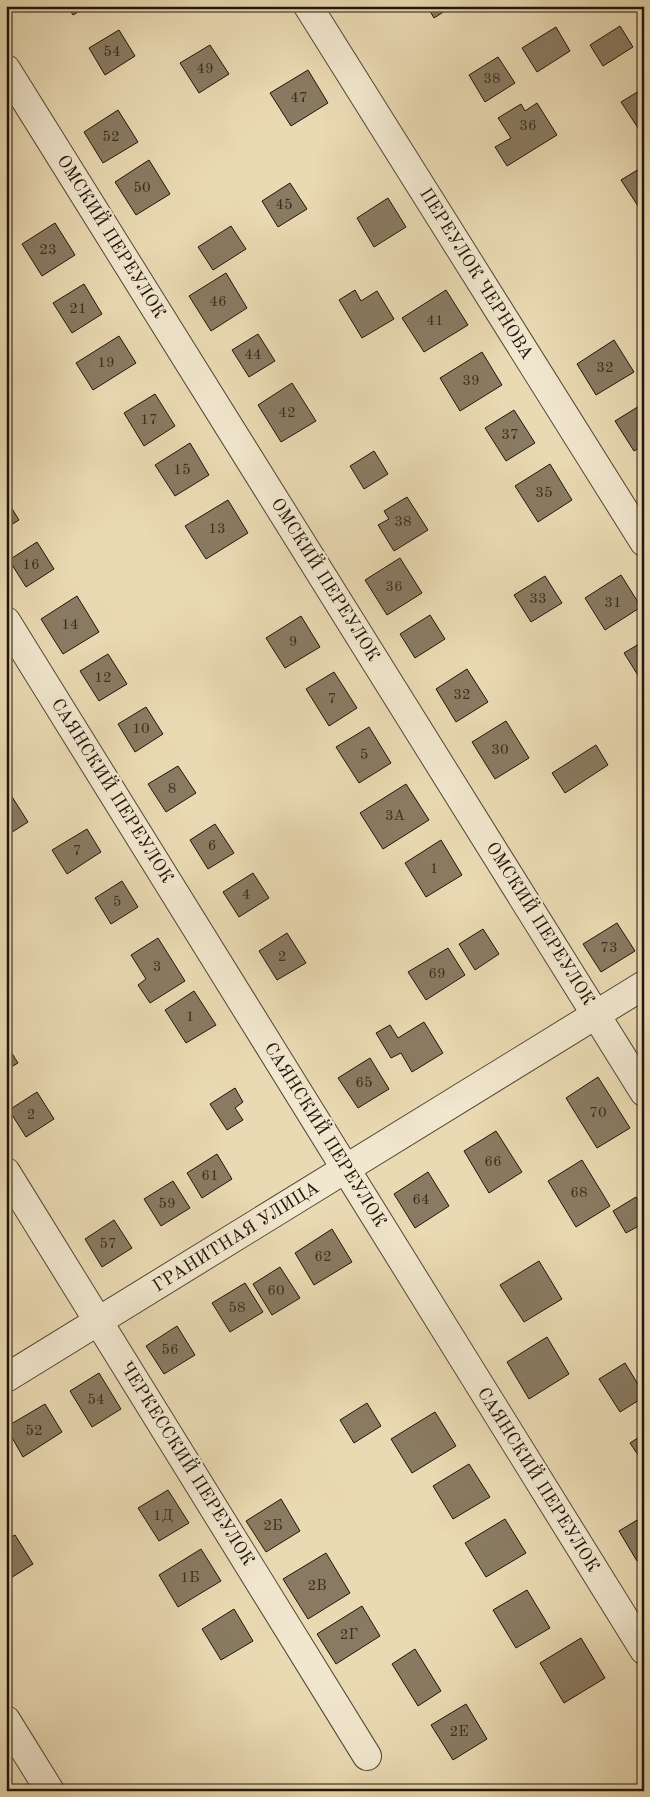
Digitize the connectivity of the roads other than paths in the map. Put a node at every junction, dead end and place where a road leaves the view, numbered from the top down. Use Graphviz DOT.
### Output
graph roads {
  1 [pos="308,6"];
  2 [pos="6,69"];
  3 [pos="644,542"];
  4 [pos="6,621"];
  5 [pos="644,985"];
  6 [pos="596,1014"];
  7 [pos="644,1092"];
  8 [pos="346,1169"];
  9 [pos="6,1172"];
  10 [pos="99,1321"];
  11 [pos="6,1378"];
  12 [pos="644,1650"];
  13 [pos="6,1720"];
  14 [pos="367,1756"];
  15 [pos="50,1791"];
  1 -- 3 [label="street, ПЕРЕУЛОК ЧЕРНОВА"];
  2 -- 6 [label="street, ОМСКИЙ ПЕРЕУЛОК"];
  4 -- 8 [label="street, САЯНСКИЙ ПЕРЕУЛОК"];
  5 -- 6 [label="street, ГРАНИТНАЯ УЛИЦА"];
  6 -- 7 [label="street, ОМСКИЙ ПЕРЕУЛОК"];
  6 -- 8 [label="street, ГРАНИТНАЯ УЛИЦА"];
  8 -- 10 [label="street, ГРАНИТНАЯ УЛИЦА"];
  8 -- 12 [label="street, САЯНСКИЙ ПЕРЕУЛОК"];
  9 -- 10 [label="street, ЧЕРКЕССКИЙ ПЕРЕУЛОК"];
  10 -- 11 [label="street, ГРАНИТНАЯ УЛИЦА"];
  10 -- 14 [label="street, ЧЕРКЕССКИЙ ПЕРЕУЛОК"];
  13 -- 15 [label="street"];
}
